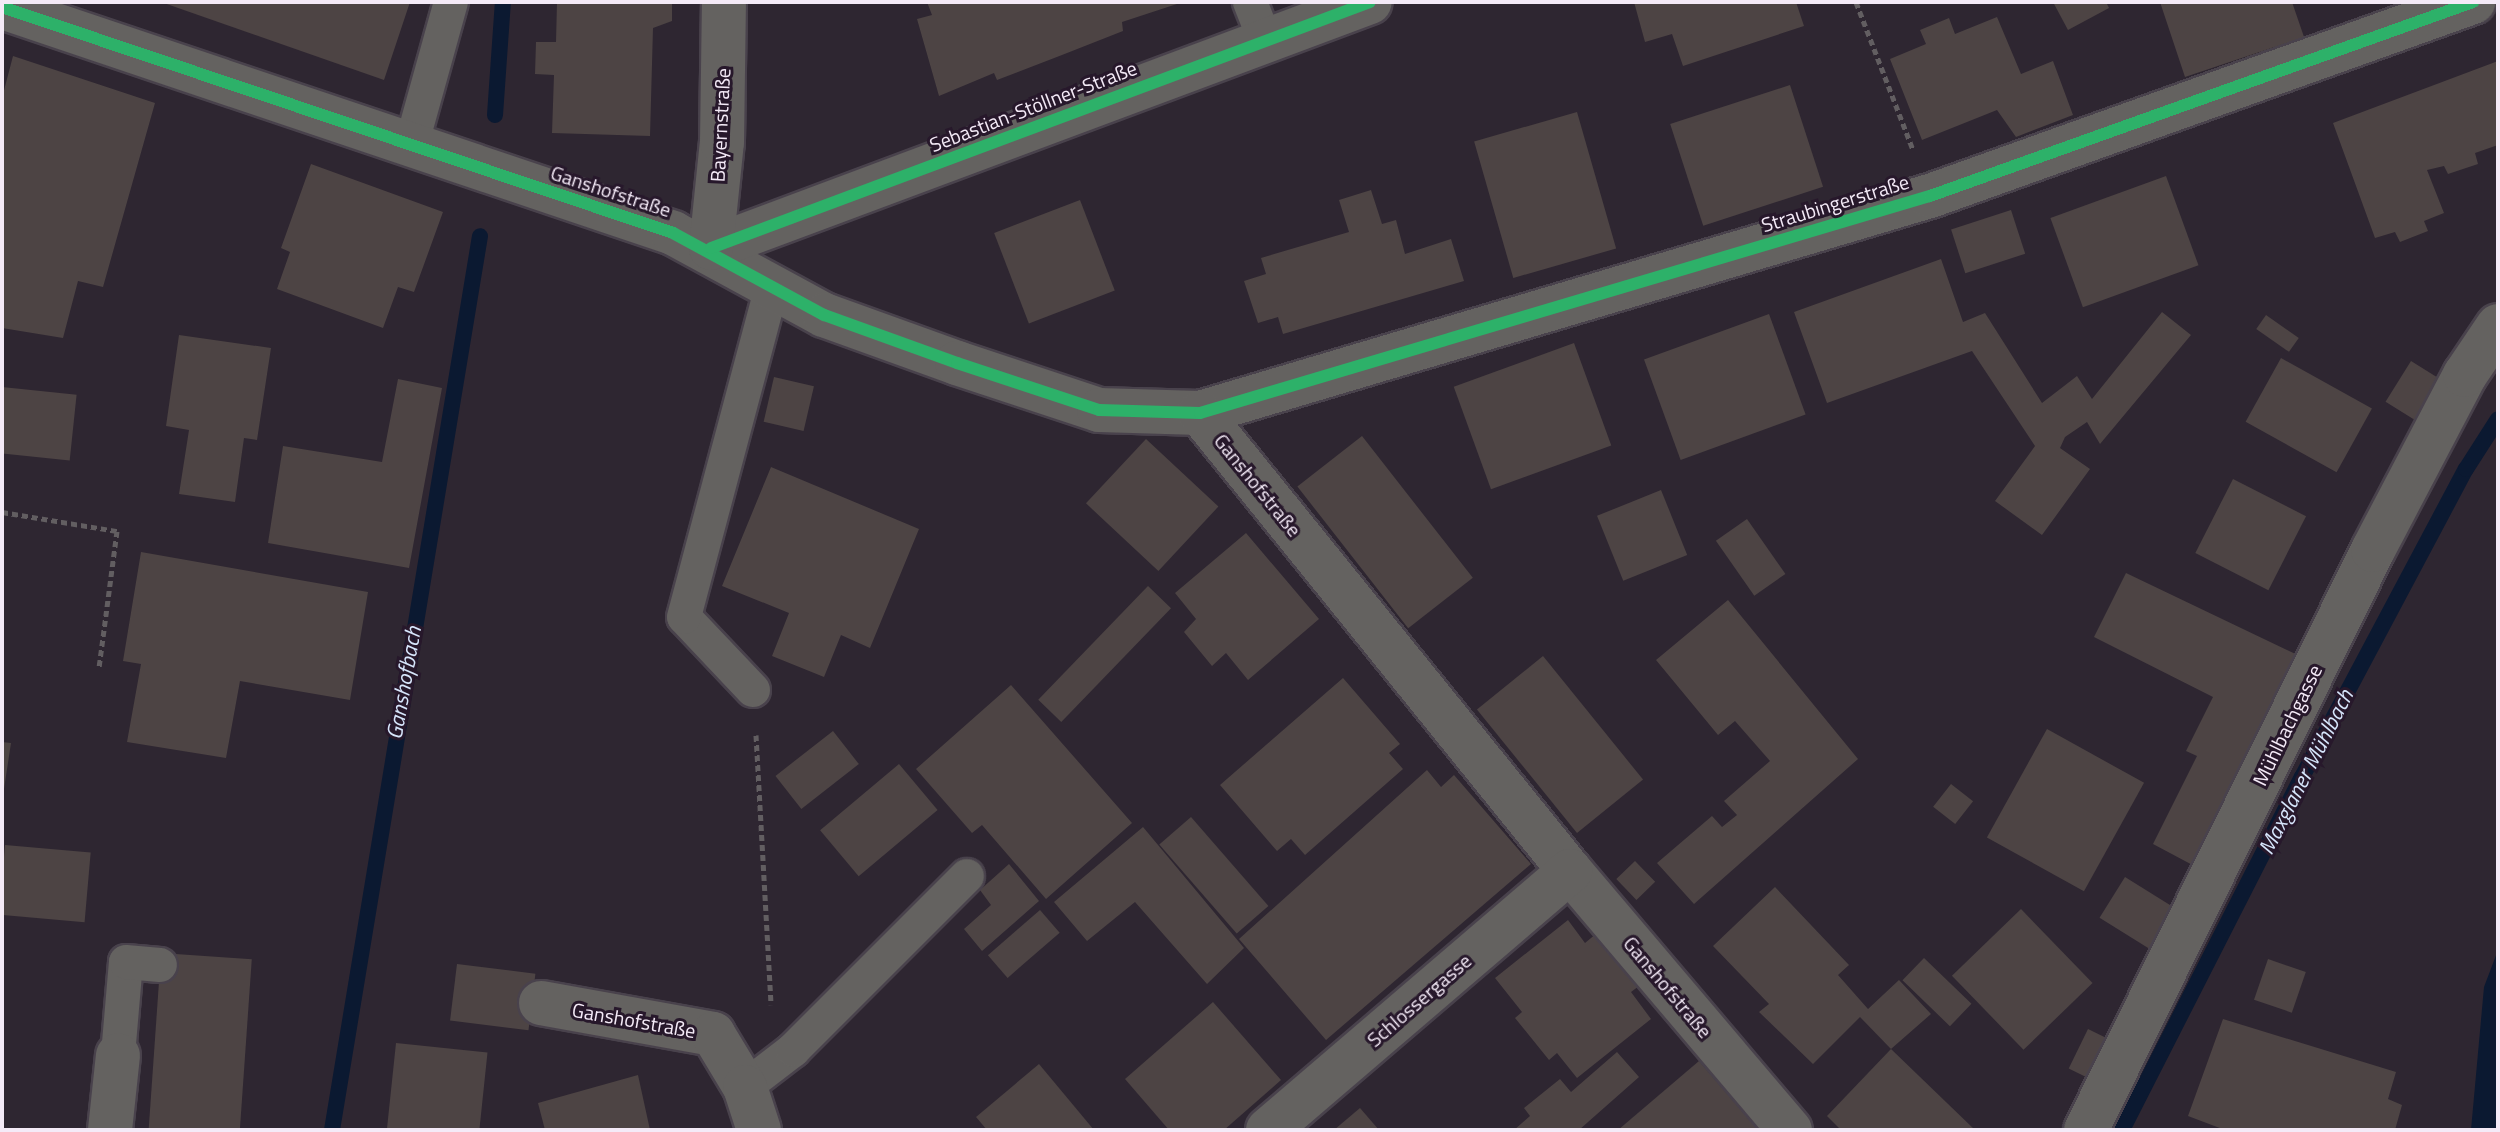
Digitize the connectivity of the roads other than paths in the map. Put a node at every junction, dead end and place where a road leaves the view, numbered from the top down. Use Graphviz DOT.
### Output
graph roads {
  1 [pos="451,2"];
  2 [pos="724,2"];
  3 [pos="1370,2"];
  4 [pos="2473,2"];
  5 [pos="2,7"];
  6 [pos="1257,21"];
  7 [pos="411,146"];
  8 [pos="711,248"];
  9 [pos="772,287"];
  10 [pos="2498,326"];
  11 [pos="1200,413"];
  12 [pos="753,690"];
  13 [pos="1570,871"];
  14 [pos="967,876"];
  15 [pos="160,965"];
  16 [pos="541,1003"];
  17 [pos="118,1055"];
  18 [pos="759,1078"];
  19 [pos="110,1130"];
  20 [pos="759,1130"];
  21 [pos="1268,1130"];
  22 [pos="1790,1130"];
  23 [pos="2086,1130"];
  1 -- 7 [label="lane"];
  2 -- 8 [label="street, Bayernstraße"];
  3 -- 6 [label="street, Sebastian-Stöllner-Straße"];
  4 -- 11 [label="street, Straubingerstraße"];
  5 -- 7 [label="street, Ganshofstraße"];
  6 -- 8 [label="street, Sebastian-Stöllner-Straße"];
  7 -- 8 [label="street, Ganshofstraße"];
  8 -- 9 [label="street, Ganshofstraße"];
  9 -- 11 [label="street, Ganshofstraße"];
  9 -- 12 [label="lane"];
  10 -- 23 [label="street, Mühlbachgasse"];
  11 -- 13 [label="street, Ganshofstraße"];
  13 -- 21 [label="street, Schlossergasse"];
  13 -- 22 [label="street, Ganshofstraße"];
  14 -- 18 [label="lane"];
  15 -- 17 [label="lane"];
  16 -- 18 [label="street, Ganshofstraße"];
  17 -- 19 [label="street"];
  18 -- 20 [label="street"];
}
